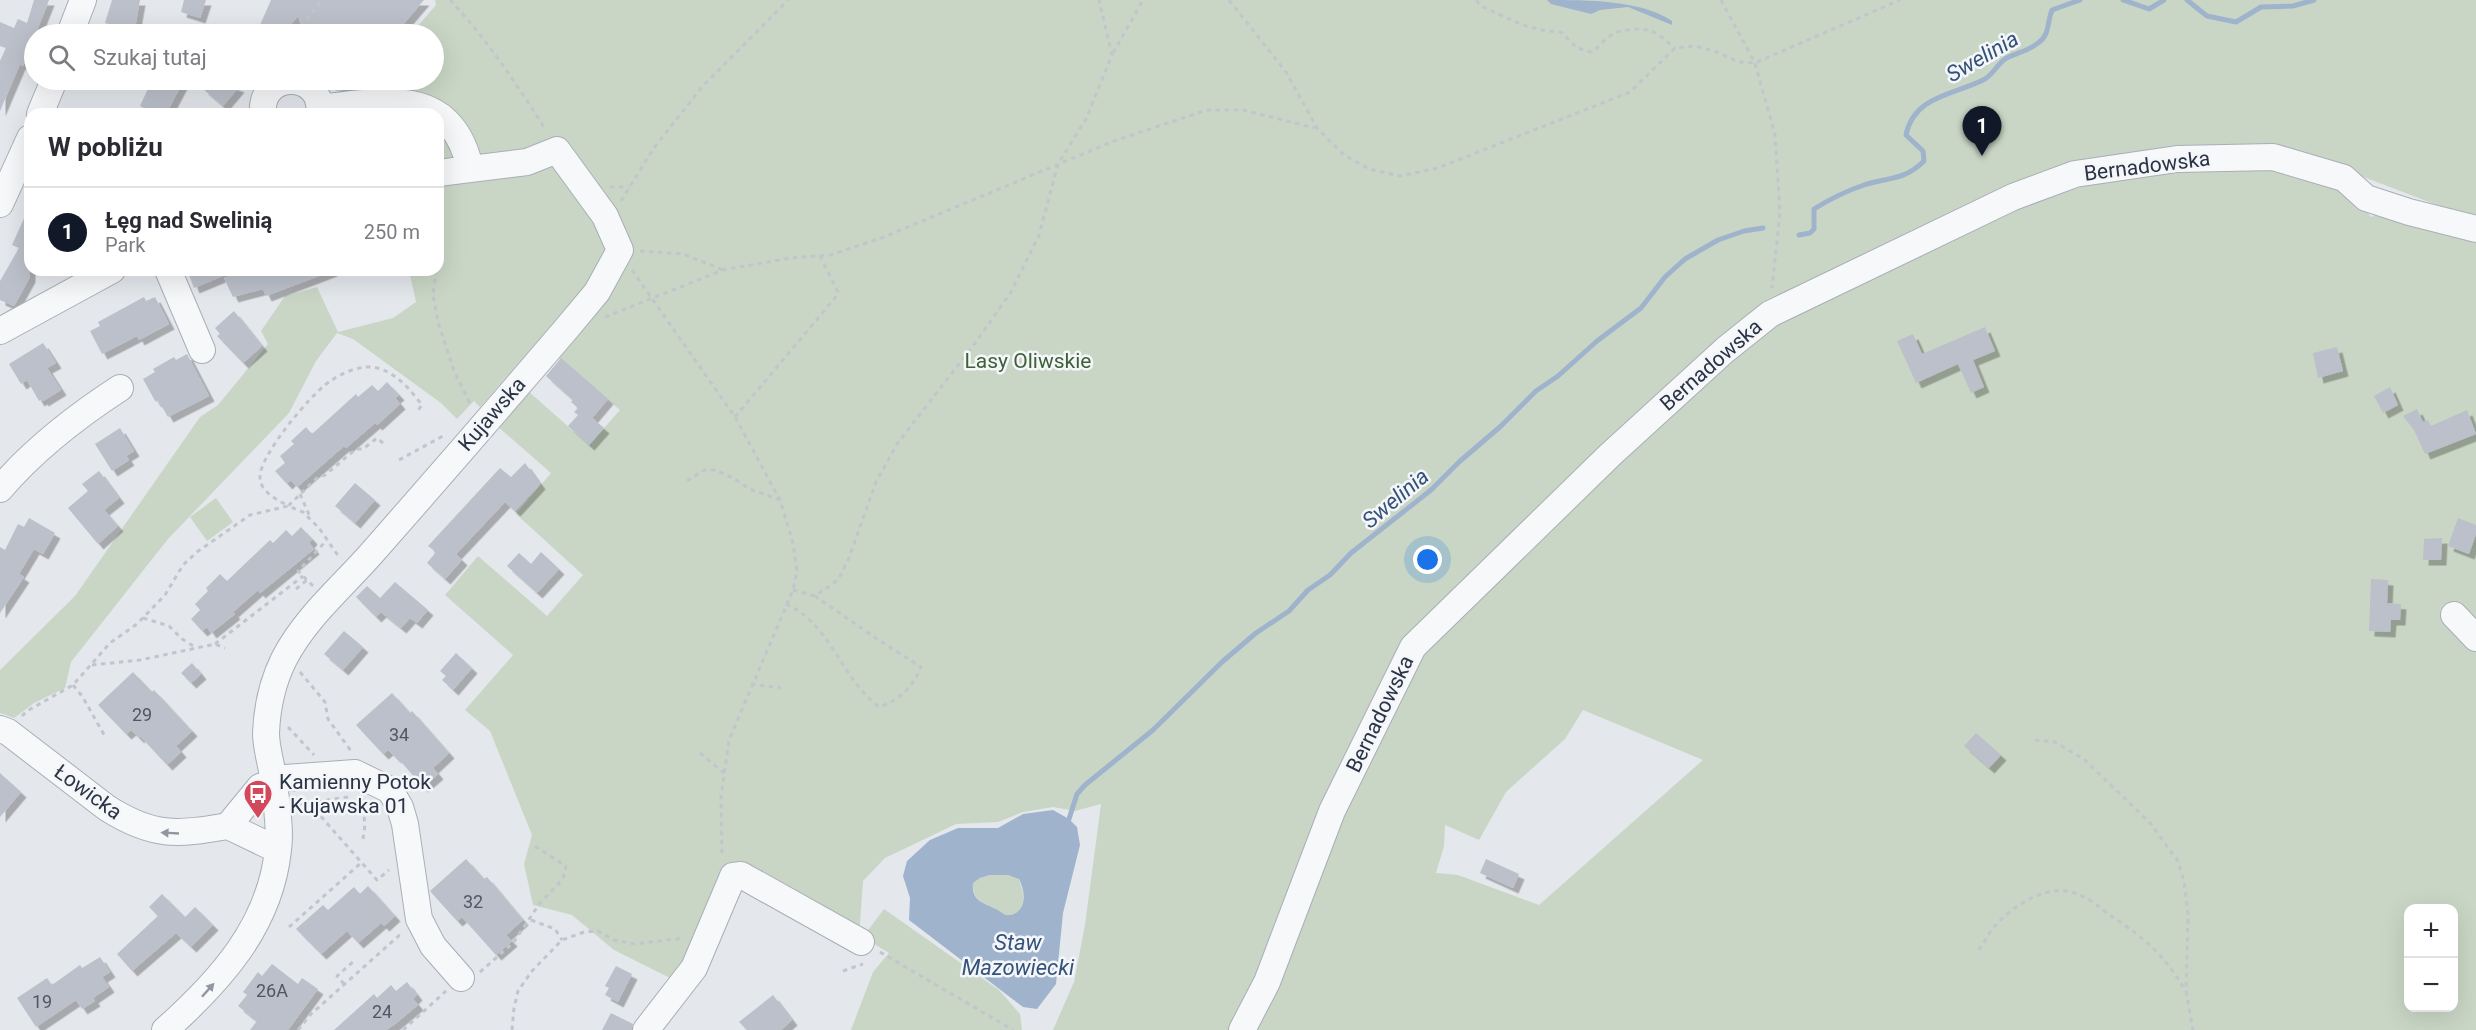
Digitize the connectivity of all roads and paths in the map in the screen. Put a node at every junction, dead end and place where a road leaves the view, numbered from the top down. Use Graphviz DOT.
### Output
graph roads {
  1 [pos="83,0"];
  2 [pos="322,0"];
  3 [pos="450,0"];
  4 [pos="788,0"];
  5 [pos="1099,0"];
  6 [pos="1143,0"];
  7 [pos="1229,0"];
  8 [pos="1477,0"];
  9 [pos="1721,0"];
  10 [pos="1900,0"];
  11 [pos="74,24"];
  12 [pos="303,24"];
  13 [pos="1675,48"];
  14 [pos="1112,55"];
  15 [pos="1755,63"];
  16 [pos="50,90"];
  17 [pos="270,90"];
  18 [pos="311,90"];
  19 [pos="42,108"];
  20 [pos="263,108"];
  21 [pos="319,108"];
  22 [pos="336,108"];
  23 [pos="428,108"];
  24 [pos="444,120"];
  25 [pos="1317,128"];
  26 [pos="557,150"];
  27 [pos="24,151"];
  28 [pos="1058,164"];
  29 [pos="470,168"];
  30 [pos="444,172"];
  31 [pos="0,204"];
  32 [pos="605,216"];
  33 [pos="2476,229"];
  34 [pos="620,250"];
  35 [pos="820,256"];
  36 [pos="723,270"];
  37 [pos="101,276"];
  38 [pos="171,276"];
  39 [pos="435,276"];
  40 [pos="650,298"];
  41 [pos="1770,314"];
  42 [pos="595,321"];
  43 [pos="0,331"];
  44 [pos="202,350"];
  45 [pos="120,388"];
  46 [pos="416,412"];
  47 [pos="735,417"];
  48 [pos="483,423"];
  49 [pos="383,443"];
  50 [pos="687,481"];
  51 [pos="0,489"];
  52 [pos="300,494"];
  53 [pos="780,500"];
  54 [pos="288,506"];
  55 [pos="312,520"];
  56 [pos="327,540"];
  57 [pos="303,576"];
  58 [pos="352,576"];
  59 [pos="307,580"];
  60 [pos="296,589"];
  61 [pos="793,590"];
  62 [pos="815,596"];
  63 [pos="328,601"];
  64 [pos="786,604"];
  65 [pos="2454,615"];
  66 [pos="143,618"];
  67 [pos="2476,638"];
  68 [pos="214,644"];
  69 [pos="196,648"];
  70 [pos="225,648"];
  71 [pos="92,665"];
  72 [pos="298,669"];
  73 [pos="751,684"];
  74 [pos="73,686"];
  75 [pos="781,688"];
  76 [pos="287,727"];
  77 [pos="4,730"];
  78 [pos="106,738"];
  79 [pos="2035,740"];
  80 [pos="700,753"];
  81 [pos="724,773"];
  82 [pos="334,774"];
  83 [pos="274,782"];
  84 [pos="360,789"];
  85 [pos="309,803"];
  86 [pos="302,804"];
  87 [pos="228,826"];
  88 [pos="363,838"];
  89 [pos="533,845"];
  90 [pos="279,850"];
  91 [pos="361,863"];
  92 [pos="391,868"];
  93 [pos="733,876"];
  94 [pos="419,919"];
  95 [pos="531,920"];
  96 [pos="289,927"];
  97 [pos="709,935"];
  98 [pos="562,940"];
  99 [pos="871,947"];
  100 [pos="1979,951"];
  101 [pos="354,961"];
  102 [pos="462,980"];
  103 [pos="344,984"];
  104 [pos="2186,991"];
  105 [pos="165,1030"];
  106 [pos="298,1030"];
  107 [pos="403,1030"];
  108 [pos="512,1030"];
  109 [pos="646,1030"];
  110 [pos="1013,1030"];
  111 [pos="1242,1030"];
  112 [pos="2193,1030"];
  1 -- 11 [label="street"];
  2 -- 12 [label="path"];
  3 -- 26 [label="path"];
  4 -- 32 [label="path"];
  5 -- 14 [label="path"];
  6 -- 14 [label="path"];
  7 -- 25 [label="path"];
  8 -- 13 [label="path"];
  9 -- 15 [label="path"];
  10 -- 15 [label="path"];
  13 -- 15 [label="path"];
  13 -- 25 [label="path"];
  14 -- 28 [label="path"];
  15 -- 41 [label="path"];
  16 -- 19 [label="street"];
  17 -- 20 [label="street"];
  18 -- 21 [label="street"];
  22 -- 23 [label="street"];
  24 -- 29 [label="street"];
  25 -- 28 [label="path"];
  26 -- 29 [label="street"];
  26 -- 32 [label="street"];
  27 -- 31 [label="street"];
  28 -- 35 [label="path"];
  28 -- 62 [label="path"];
  29 -- 30 [label="street"];
  32 -- 34 [label="street"];
  33 -- 41 [label="street, Bernadowska"];
  34 -- 36 [label="path"];
  34 -- 40 [label="path"];
  34 -- 48 [label="street, Kujawska"];
  35 -- 36 [label="path"];
  35 -- 47 [label="path"];
  36 -- 40 [label="path"];
  37 -- 43 [label="street"];
  38 -- 44 [label="street"];
  39 -- 48 [label="path"];
  40 -- 42 [label="path"];
  40 -- 47 [label="path"];
  41 -- 111 [label="street, Bernadowska"];
  45 -- 51 [label="street"];
  46 -- 54 [label="path"];
  47 -- 53 [label="path"];
  48 -- 58 [label="street, Kujawska"];
  49 -- 52 [label="path"];
  50 -- 53 [label="path"];
  52 -- 54 [label="path"];
  52 -- 55 [label="path"];
  53 -- 61 [label="path"];
  54 -- 55 [label="path"];
  54 -- 66 [label="path"];
  55 -- 56 [label="path"];
  56 -- 57 [label="path"];
  56 -- 58 [label="path"];
  57 -- 59 [label="path"];
  57 -- 68 [label="path"];
  58 -- 63 [label="street, Kujawska"];
  59 -- 60 [label="path"];
  59 -- 63 [label="path"];
  61 -- 62 [label="path"];
  61 -- 64 [label="path"];
  62 -- 64 [label="path"];
  63 -- 83 [label="street, Kujawska"];
  64 -- 73 [label="path"];
  65 -- 67 [label="street"];
  66 -- 69 [label="path"];
  66 -- 71 [label="path"];
  68 -- 69 [label="path"];
  68 -- 70 [label="path"];
  69 -- 71 [label="path"];
  71 -- 74 [label="path"];
  72 -- 84 [label="path"];
  73 -- 75 [label="path"];
  73 -- 81 [label="path"];
  74 -- 77 [label="path"];
  74 -- 78 [label="path"];
  76 -- 82 [label="path"];
  87 -- 77 [label="street, Łowicka, one-way"];
  79 -- 104 [label="path"];
  80 -- 81 [label="path"];
  81 -- 93 [label="path"];
  82 -- 83 [label="street"];
  82 -- 84 [label="street"];
  83 -- 87 [label="street"];
  83 -- 90 [label="street, Kujawska"];
  84 -- 85 [label="path"];
  84 -- 88 [label="path"];
  84 -- 94 [label="street"];
  85 -- 86 [label="path"];
  85 -- 91 [label="path"];
  87 -- 90 [label="street"];
  89 -- 95 [label="path"];
  105 -- 90 [label="street, Kujawska, one-way"];
  91 -- 92 [label="path"];
  91 -- 96 [label="path"];
  93 -- 97 [label="street"];
  93 -- 99 [label="street"];
  94 -- 102 [label="street"];
  94 -- 103 [label="path"];
  95 -- 98 [label="path"];
  95 -- 102 [label="path"];
  97 -- 98 [label="path"];
  97 -- 109 [label="street"];
  98 -- 108 [label="path"];
  99 -- 110 [label="path"];
  100 -- 104 [label="path"];
  101 -- 103 [label="path"];
  102 -- 107 [label="path"];
  103 -- 106 [label="path"];
  104 -- 112 [label="path"];
}
